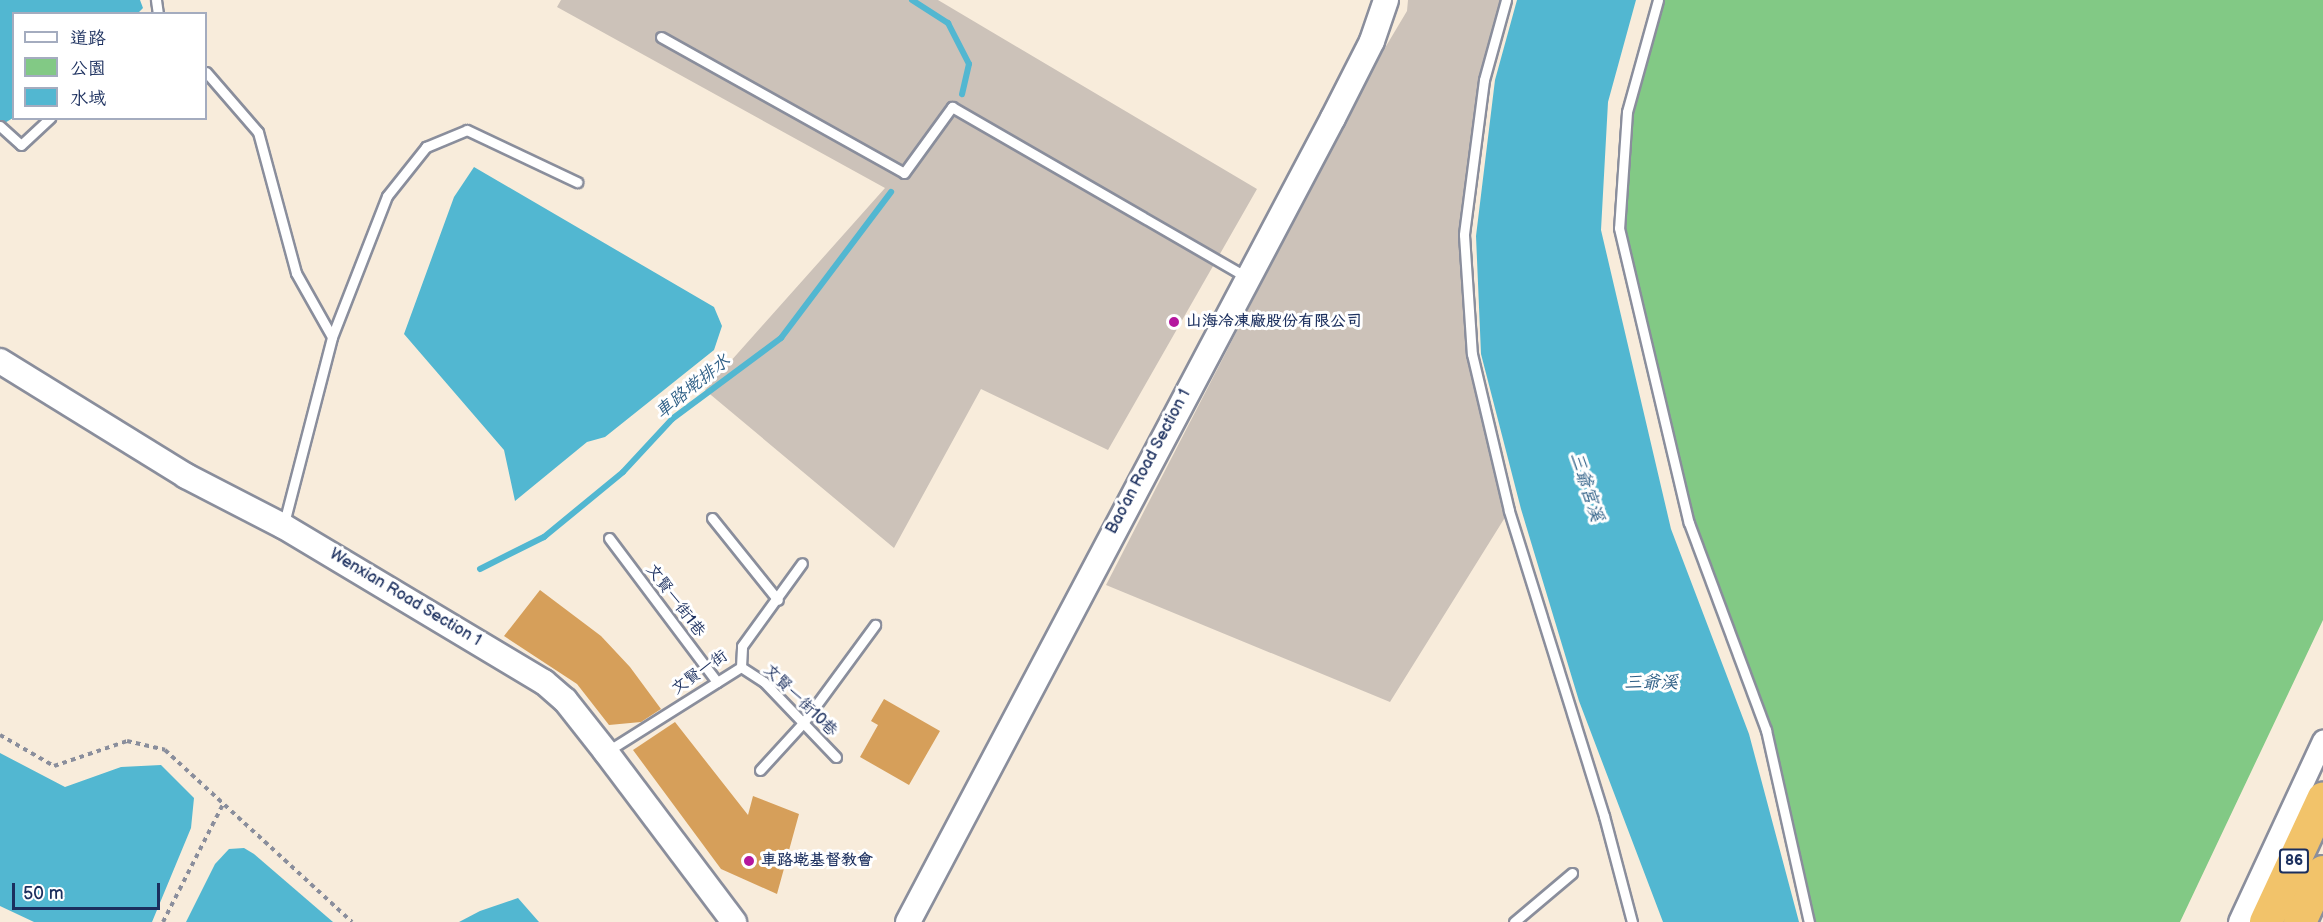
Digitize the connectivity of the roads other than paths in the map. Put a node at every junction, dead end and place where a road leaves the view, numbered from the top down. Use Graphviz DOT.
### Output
graph roads {
  1 [pos="1386,0"];
  2 [pos="1506,0"];
  3 [pos="1658,0"];
  4 [pos="661,37"];
  5 [pos="207,73"];
  6 [pos="48,120"];
  7 [pos="0,126"];
  8 [pos="577,182"];
  9 [pos="1248,279"];
  10 [pos="332,337"];
  11 [pos="0,361"];
  12 [pos="712,518"];
  13 [pos="283,526"];
  14 [pos="609,538"];
  15 [pos="802,563"];
  16 [pos="778,600"];
  17 [pos="875,625"];
  18 [pos="741,667"];
  19 [pos="717,682"];
  20 [pos="803,723"];
  21 [pos="2323,741"];
  22 [pos="606,752"];
  23 [pos="836,757"];
  24 [pos="759,770"];
  25 [pos="2323,799"];
  26 [pos="2323,872"];
  27 [pos="1572,873"];
  28 [pos="912,920"];
  29 [pos="734,922"];
  30 [pos="1514,922"];
  31 [pos="1632,922"];
  32 [pos="1809,922"];
  33 [pos="2239,922"];
  34 [pos="2266,922"];
  35 [pos="2300,922"];
  1 -- 9 [label="street, Bao’an Road Section 1"];
  2 -- 31 [label="lane"];
  3 -- 32 [label="lane"];
  4 -- 9 [label="lane"];
  5 -- 10 [label="lane"];
  6 -- 7 [label="lane"];
  8 -- 10 [label="lane"];
  9 -- 28 [label="street, Bao’an Road Section 1"];
  10 -- 13 [label="lane"];
  11 -- 13 [label="street, Wenxian Road Section 1"];
  12 -- 16 [label="lane"];
  13 -- 22 [label="street, Wenxian Road Section 1"];
  14 -- 19 [label="lane, 文賢一街1巷"];
  15 -- 16 [label="lane, 文賢一街"];
  16 -- 18 [label="lane, 文賢一街"];
  17 -- 20 [label="lane"];
  18 -- 19 [label="lane, 文賢一街"];
  18 -- 20 [label="lane, 文賢一街10巷"];
  19 -- 22 [label="lane, 文賢一街"];
  20 -- 23 [label="lane, 文賢一街10巷"];
  20 -- 24 [label="lane"];
  21 -- 33 [label="street"];
  22 -- 29 [label="street, Wenxian Road Section 1"];
  25 -- 34 [label="highway, 86"];
  26 -- 35 [label="highway, 86"];
  27 -- 30 [label="lane"];
}
